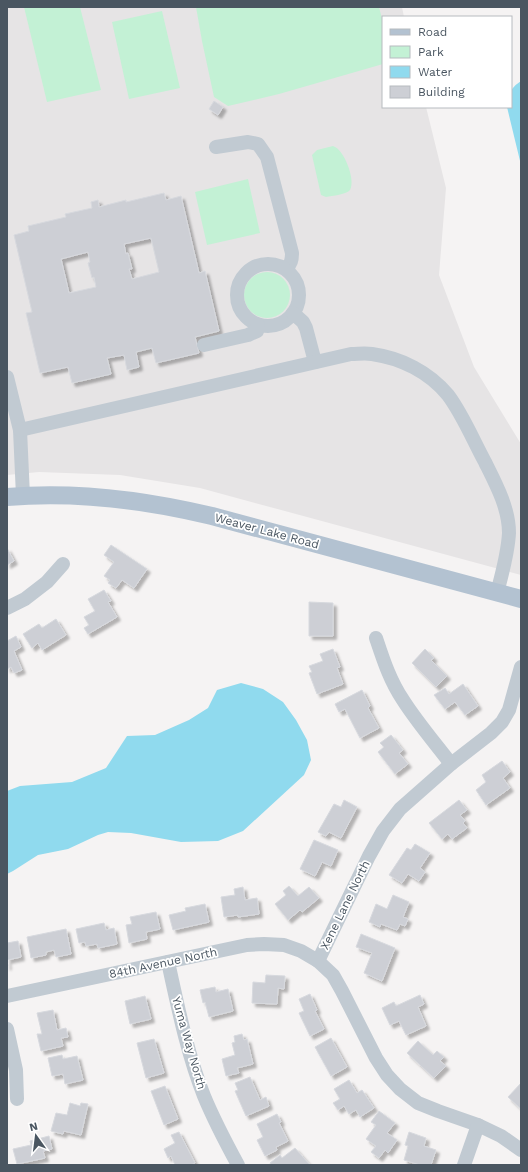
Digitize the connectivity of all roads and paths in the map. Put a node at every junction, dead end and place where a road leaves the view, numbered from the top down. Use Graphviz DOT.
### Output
graph roads {
  1 [pos="216,147"];
  2 [pos="286,270"];
  3 [pos="293,313"];
  4 [pos="258,325"];
  5 [pos="204,345"];
  6 [pos="315,362"];
  7 [pos="7,377"];
  8 [pos="20,430"];
  9 [pos="15,497"];
  10 [pos="63,564"];
  11 [pos="497,593"];
  12 [pos="521,599"];
  13 [pos="7,608"];
  14 [pos="376,638"];
  15 [pos="521,666"];
  16 [pos="451,764"];
  17 [pos="318,961"];
  18 [pos="168,962"];
  19 [pos="7,996"];
  20 [pos="7,1029"];
  21 [pos="17,1099"];
  22 [pos="478,1125"];
  23 [pos="521,1150"];
  24 [pos="238,1165"];
  25 [pos="464,1165"];
  1 -- 2 [label="street"];
  2 -- 3 [label="street"];
  2 -- 4 [label="street"];
  3 -- 4 [label="street"];
  3 -- 6 [label="street"];
  4 -- 5 [label="street"];
  6 -- 8 [label="street"];
  6 -- 11 [label="street"];
  7 -- 8 [label="street"];
  8 -- 9 [label="street"];
  9 -- 11 [label="main road, Weaver Lake Road"];
  10 -- 13 [label="street"];
  11 -- 12 [label="main road, Weaver Lake Road"];
  14 -- 16 [label="street"];
  15 -- 16 [label="street, Xene Lane North"];
  16 -- 17 [label="street, Xene Lane North"];
  17 -- 18 [label="street, 84th Avenue North"];
  17 -- 22 [label="street, Xene Lane North"];
  18 -- 19 [label="street, 84th Avenue North"];
  18 -- 24 [label="street, Yuma Way North"];
  20 -- 21 [label="street"];
  22 -- 23 [label="street, Xene Lane North"];
  22 -- 25 [label="street"];
}
